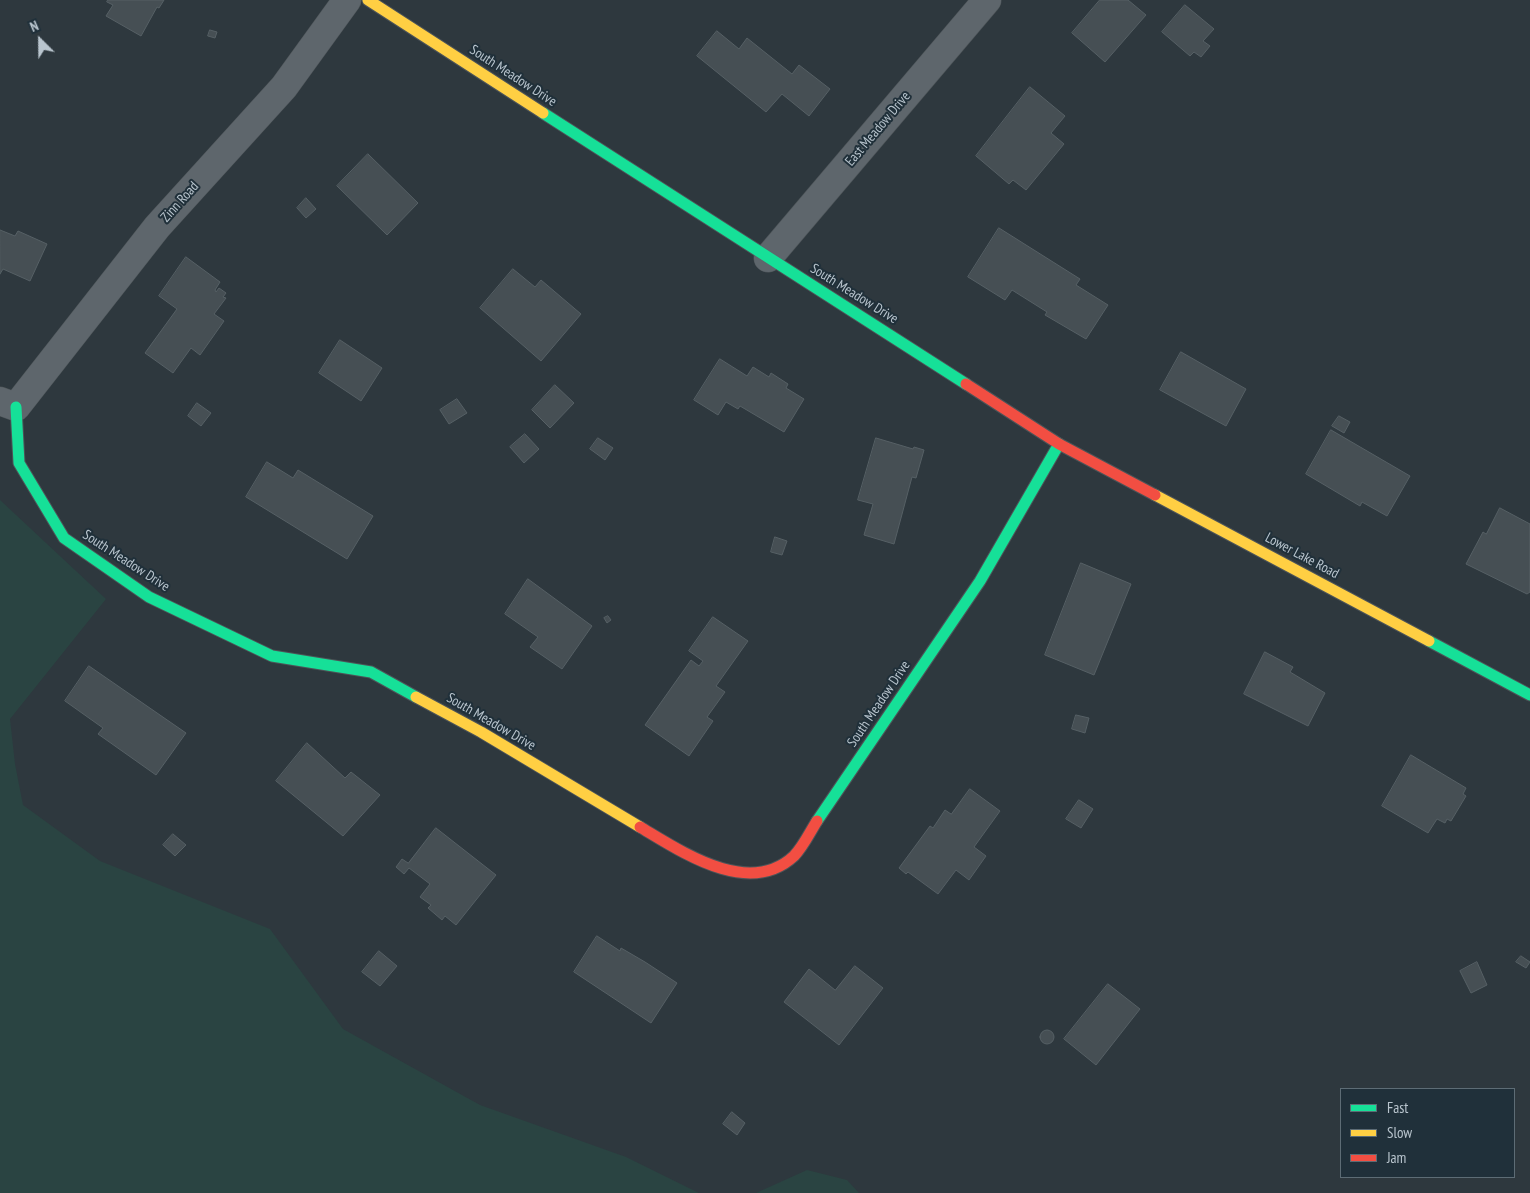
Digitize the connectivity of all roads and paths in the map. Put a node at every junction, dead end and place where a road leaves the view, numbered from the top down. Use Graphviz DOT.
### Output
graph roads {
  1 [pos="347,0"];
  2 [pos="368,0"];
  3 [pos="987,0"];
  4 [pos="768,258"];
  5 [pos="8,404"];
  6 [pos="1059,444"];
  7 [pos="1530,695"];
  1 -- 5 [label="street, Zinn Road"];
  2 -- 4 [label="street, South Meadow Drive"];
  3 -- 4 [label="street, East Meadow Drive"];
  4 -- 6 [label="street, South Meadow Drive"];
  5 -- 6 [label="street, South Meadow Drive"];
  6 -- 7 [label="street, Lower Lake Road"];
}
